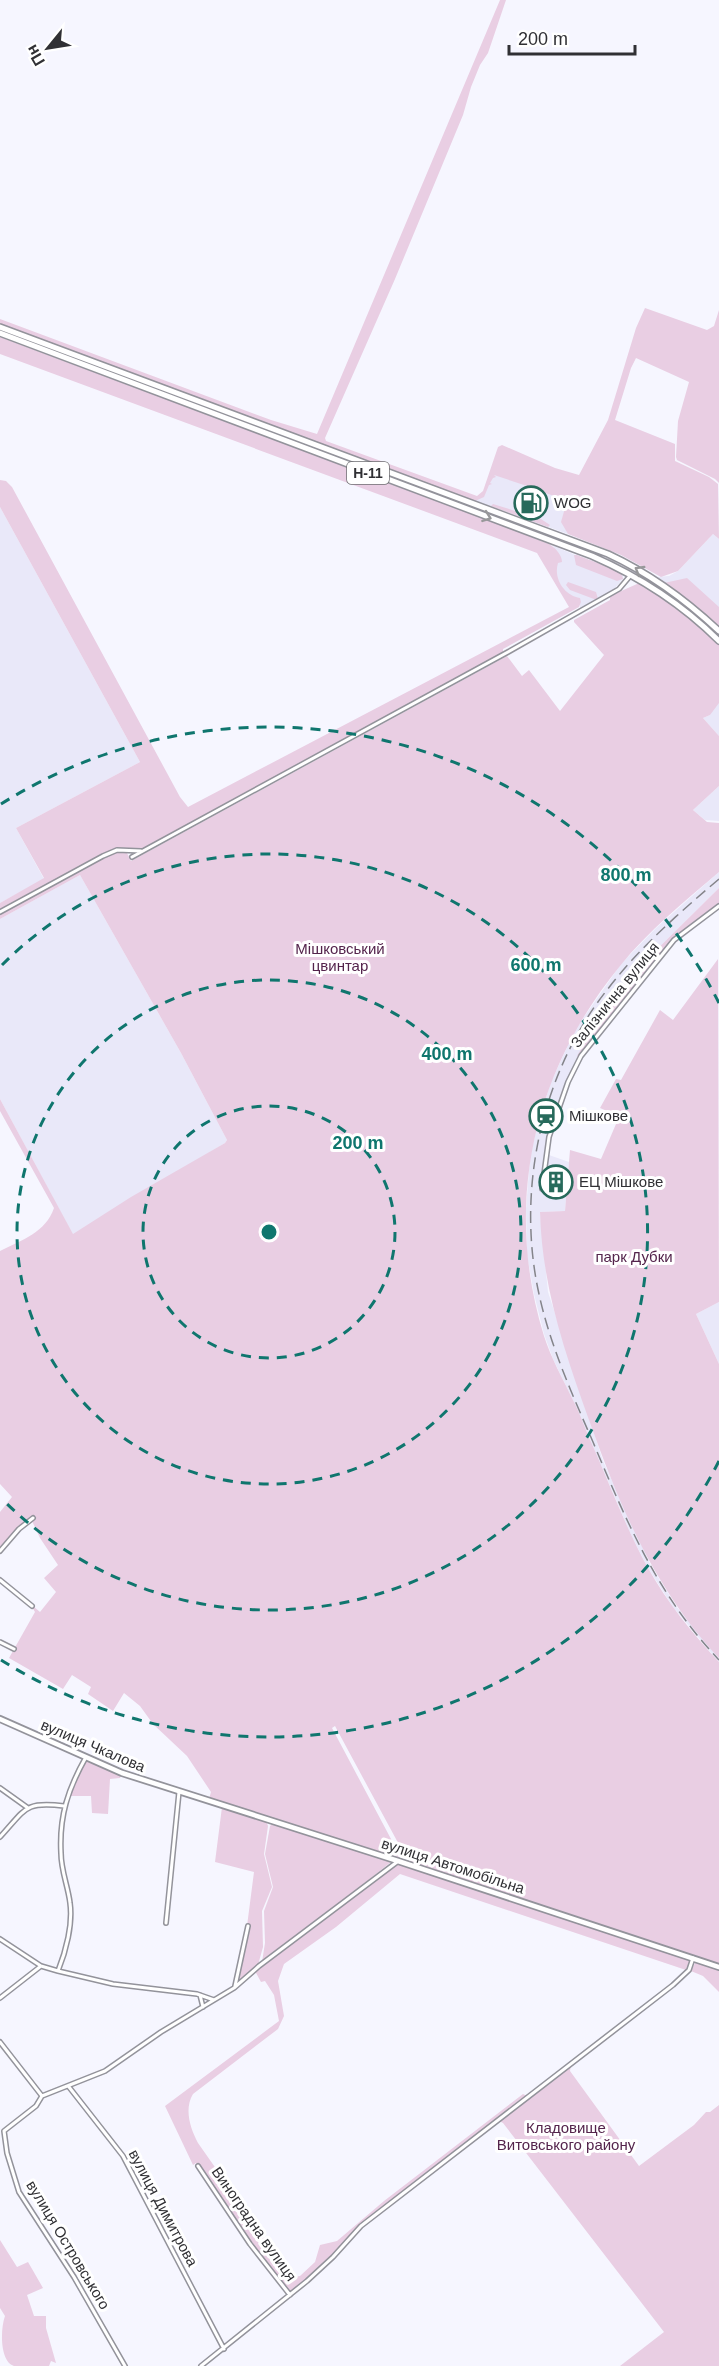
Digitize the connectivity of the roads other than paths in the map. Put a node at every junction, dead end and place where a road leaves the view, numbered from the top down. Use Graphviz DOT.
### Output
graph roads {
  1 [pos="0,327"];
  2 [pos="0,333"];
  3 [pos="631,575"];
  4 [pos="719,631"];
  5 [pos="719,641"];
  6 [pos="143,852"];
  7 [pos="132,857"];
  8 [pos="719,906"];
  9 [pos="0,912"];
  10 [pos="542,1189"];
  11 [pos="33,1518"];
  12 [pos="0,1551"];
  13 [pos="0,1580"];
  14 [pos="32,1606"];
  15 [pos="0,1642"];
  16 [pos="15,1649"];
  17 [pos="0,1719"];
  18 [pos="86,1757"];
  19 [pos="0,1788"];
  20 [pos="179,1792"];
  21 [pos="64,1806"];
  22 [pos="28,1808"];
  23 [pos="0,1837"];
  24 [pos="399,1861"];
  25 [pos="166,1923"];
  26 [pos="248,1926"];
  27 [pos="0,1940"];
  28 [pos="693,1958"];
  29 [pos="41,1966"];
  30 [pos="719,1967"];
  31 [pos="58,1971"];
  32 [pos="234,1988"];
  33 [pos="200,1995"];
  34 [pos="0,1998"];
  35 [pos="214,2000"];
  36 [pos="203,2007"];
  37 [pos="0,2042"];
  38 [pos="69,2087"];
  39 [pos="42,2096"];
  40 [pos="198,2166"];
  41 [pos="290,2295"];
  42 [pos="224,2349"];
  43 [pos="125,2366"];
  44 [pos="201,2366"];
  4 -- 1 [label="main road, Н-11, one-way"];
  2 -- 3 [label="main road, Н-11, one-way"];
  3 -- 5 [label="main road, Н-11"];
  3 -- 6 [label="street"];
  6 -- 7 [label="street"];
  6 -- 9 [label="street"];
  8 -- 10 [label="street, Залізнична вулиця"];
  11 -- 12 [label="street"];
  13 -- 14 [label="street"];
  15 -- 16 [label="street"];
  17 -- 18 [label="street, вулиця Чкалова"];
  18 -- 20 [label="street, вулиця Чкалова"];
  18 -- 21 [label="street"];
  19 -- 22 [label="street"];
  20 -- 24 [label="street, вулиця Автомобільна"];
  20 -- 25 [label="street"];
  21 -- 22 [label="street"];
  21 -- 31 [label="street"];
  22 -- 23 [label="street"];
  24 -- 28 [label="street, вулиця Автомобільна"];
  24 -- 32 [label="street"];
  26 -- 32 [label="street"];
  27 -- 29 [label="street"];
  28 -- 30 [label="street, вулиця Автомобільна"];
  28 -- 41 [label="street"];
  29 -- 31 [label="street"];
  29 -- 34 [label="street"];
  31 -- 33 [label="street"];
  32 -- 35 [label="street"];
  33 -- 35 [label="street"];
  33 -- 36 [label="street"];
  35 -- 36 [label="street"];
  36 -- 38 [label="street"];
  37 -- 39 [label="street"];
  38 -- 39 [label="street"];
  38 -- 42 [label="street, вулиця Димитрова"];
  39 -- 43 [label="street, вулиця Островського"];
  40 -- 41 [label="street, Виноградна вулиця"];
  41 -- 42 [label="street"];
  42 -- 44 [label="street"];
}
